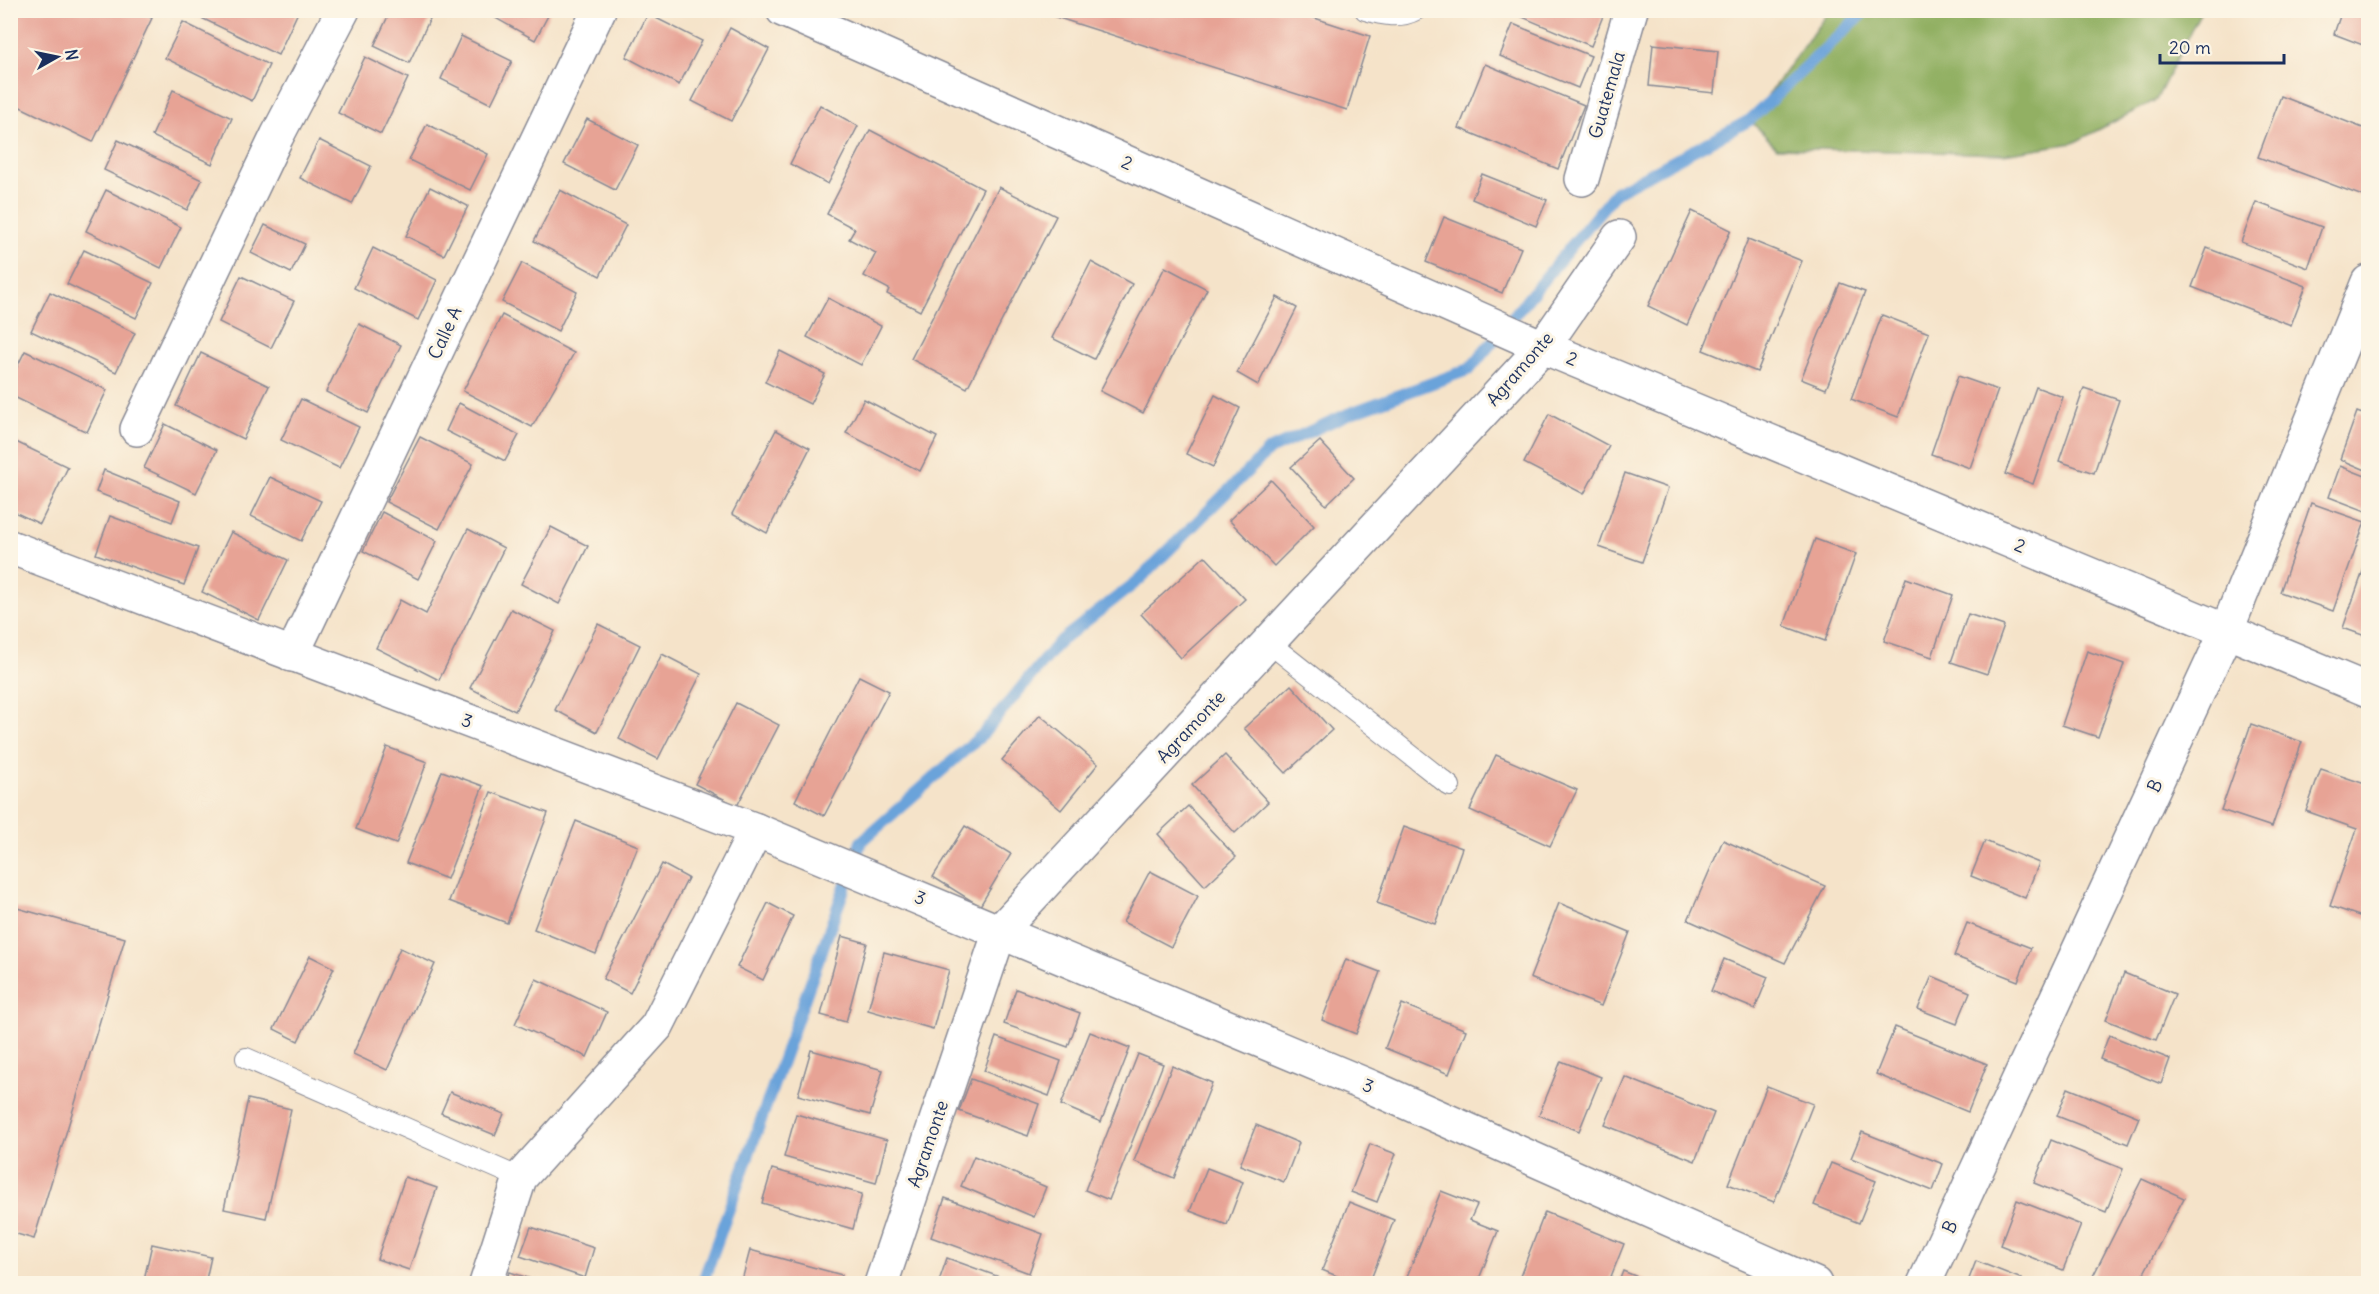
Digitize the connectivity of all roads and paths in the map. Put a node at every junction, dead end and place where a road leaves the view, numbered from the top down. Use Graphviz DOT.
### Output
graph roads {
  1 [pos="343,10"];
  2 [pos="599,10"];
  3 [pos="783,10"];
  4 [pos="1365,10"];
  5 [pos="1416,10"];
  6 [pos="1631,10"];
  7 [pos="1582,179"];
  8 [pos="1619,237"];
  9 [pos="2368,282"];
  10 [pos="1543,347"];
  11 [pos="136,429"];
  12 [pos="10,547"];
  13 [pos="2226,632"];
  14 [pos="1269,643"];
  15 [pos="291,655"];
  16 [pos="2368,690"];
  17 [pos="1450,786"];
  18 [pos="756,830"];
  19 [pos="1000,932"];
  20 [pos="246,1058"];
  21 [pos="520,1178"];
  22 [pos="486,1284"];
  23 [pos="881,1284"];
  24 [pos="1815,1284"];
  25 [pos="1924,1284"];
  1 -- 11 [label="street"];
  2 -- 15 [label="street, Calle A"];
  3 -- 10 [label="street, 2"];
  4 -- 5 [label="lane"];
  6 -- 7 [label="street, Guatemala"];
  8 -- 10 [label="street, Agramonte"];
  9 -- 13 [label="street, B"];
  10 -- 13 [label="street, 2"];
  10 -- 14 [label="street, Agramonte"];
  12 -- 15 [label="street, 3"];
  13 -- 16 [label="street, 2"];
  13 -- 25 [label="street, B"];
  14 -- 17 [label="lane"];
  14 -- 19 [label="street, Agramonte"];
  15 -- 18 [label="street, 3"];
  18 -- 19 [label="street, 3"];
  18 -- 21 [label="street"];
  19 -- 23 [label="street, Agramonte"];
  19 -- 24 [label="street, 3"];
  20 -- 21 [label="lane"];
  21 -- 22 [label="street"];
}
